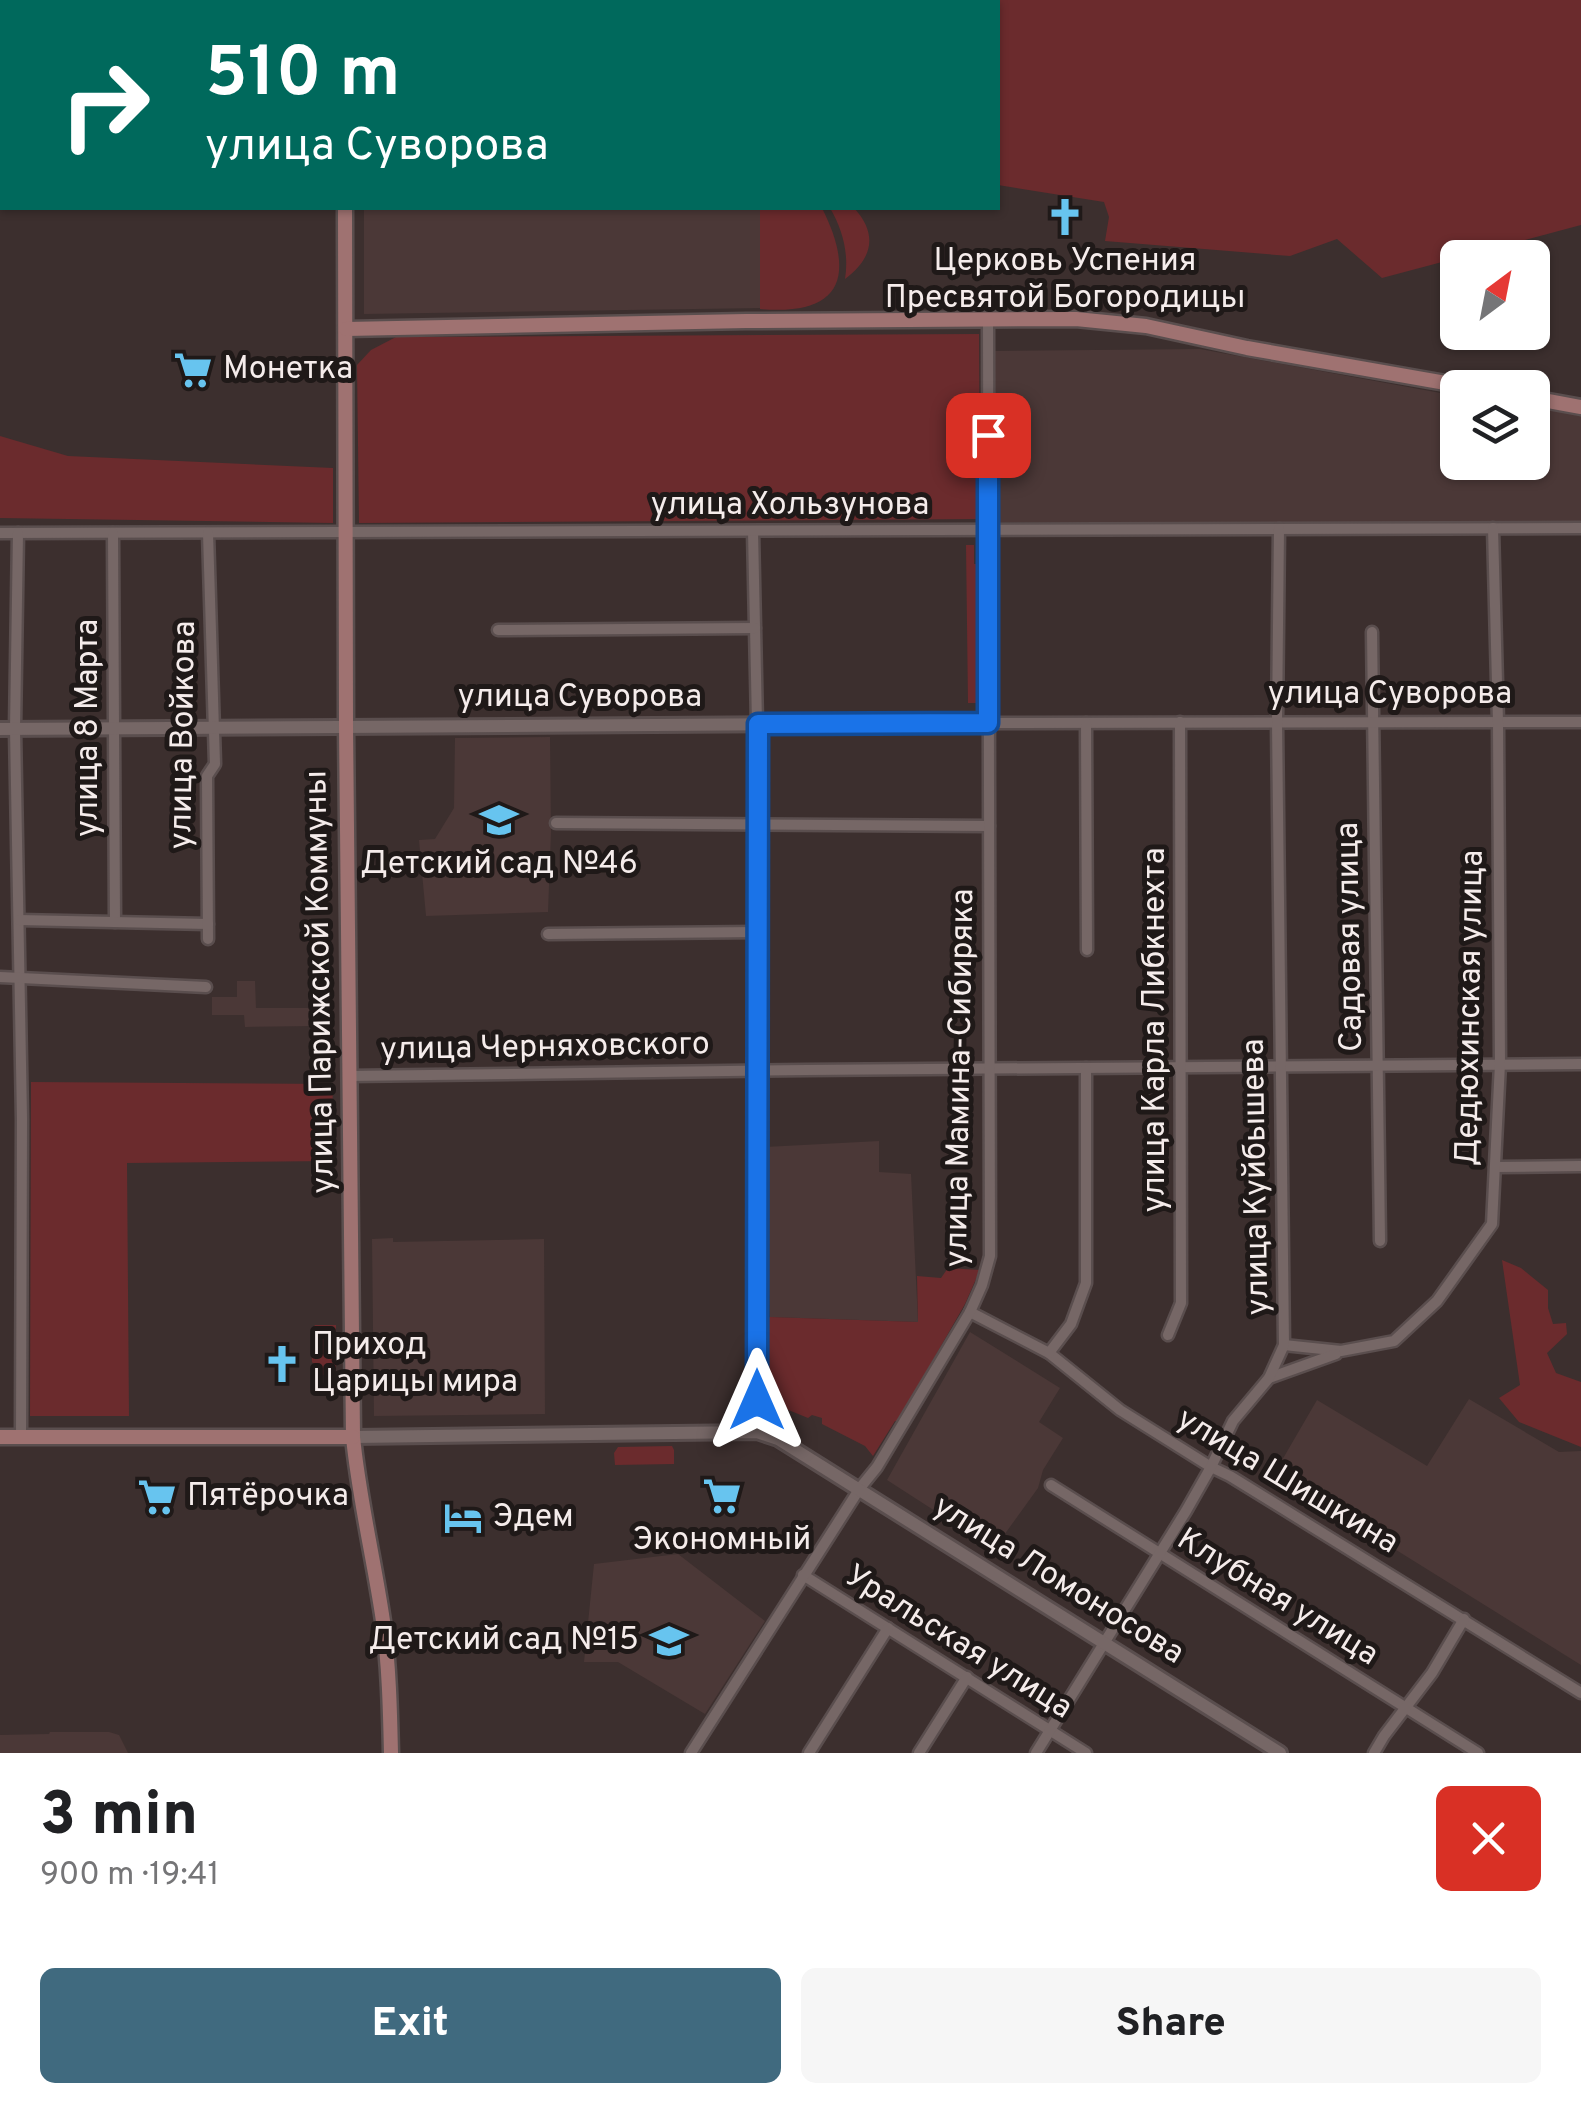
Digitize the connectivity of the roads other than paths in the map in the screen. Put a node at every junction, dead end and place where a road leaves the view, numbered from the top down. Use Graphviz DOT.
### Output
graph roads {
  1 [pos="344,210"];
  2 [pos="988,319"];
  3 [pos="346,329"];
  4 [pos="1440,382"];
  5 [pos="1550,401"];
  6 [pos="1581,406"];
  7 [pos="1493,528"];
  8 [pos="1581,528"];
  9 [pos="1280,529"];
  10 [pos="988,530"];
  11 [pos="753,531"];
  12 [pos="208,532"];
  13 [pos="346,532"];
  14 [pos="0,533"];
  15 [pos="18,533"];
  16 [pos="113,533"];
  17 [pos="755,628"];
  18 [pos="498,630"];
  19 [pos="1372,632"];
  20 [pos="1086,722"];
  21 [pos="1180,722"];
  22 [pos="1277,722"];
  23 [pos="1374,722"];
  24 [pos="1498,722"];
  25 [pos="1581,722"];
  26 [pos="988,723"];
  27 [pos="758,724"];
  28 [pos="346,726"];
  29 [pos="114,728"];
  30 [pos="214,728"];
  31 [pos="8,729"];
  32 [pos="556,823"];
  33 [pos="758,824"];
  34 [pos="989,826"];
  35 [pos="19,920"];
  36 [pos="115,922"];
  37 [pos="208,924"];
  38 [pos="758,932"];
  39 [pos="548,934"];
  40 [pos="208,939"];
  41 [pos="1086,950"];
  42 [pos="0,977"];
  43 [pos="20,978"];
  44 [pos="206,987"];
  45 [pos="1500,1064"];
  46 [pos="1581,1064"];
  47 [pos="1378,1066"];
  48 [pos="1281,1067"];
  49 [pos="1086,1068"];
  50 [pos="1181,1068"];
  51 [pos="990,1069"];
  52 [pos="756,1070"];
  53 [pos="349,1076"];
  54 [pos="1581,1166"];
  55 [pos="1495,1167"];
  56 [pos="1380,1241"];
  57 [pos="970,1312"];
  58 [pos="1168,1335"];
  59 [pos="1284,1345"];
  60 [pos="1342,1352"];
  61 [pos="1049,1353"];
  62 [pos="1270,1378"];
  63 [pos="757,1432"];
  64 [pos="0,1437"];
  65 [pos="353,1437"];
  66 [pos="21,1438"];
  67 [pos="1211,1467"];
  68 [pos="1051,1485"];
  69 [pos="860,1488"];
  70 [pos="1159,1554"];
  71 [pos="804,1575"];
  72 [pos="1464,1619"];
  73 [pos="888,1628"];
  74 [pos="1105,1643"];
  75 [pos="967,1678"];
  76 [pos="1581,1692"];
  77 [pos="1404,1707"];
  78 [pos="1050,1730"];
  79 [pos="391,1753"];
  80 [pos="691,1753"];
  81 [pos="810,1753"];
  82 [pos="919,1753"];
  83 [pos="1036,1753"];
  84 [pos="1086,1753"];
  85 [pos="1280,1753"];
  86 [pos="1374,1753"];
  87 [pos="1478,1753"];
  1 -- 3 [label="main road, улица Парижской Коммуны"];
  2 -- 3 [label="main road"];
  2 -- 4 [label="main road"];
  2 -- 10 [label="street, улица Мамина-Сибиряка"];
  3 -- 13 [label="main road, улица Парижской Коммуны"];
  5 -- 6 [label="main road"];
  7 -- 8 [label="street, улица Хользунова"];
  7 -- 9 [label="street, улица Хользунова"];
  7 -- 24 [label="street, Дедюхинская улица"];
  9 -- 10 [label="street, улица Хользунова"];
  9 -- 22 [label="street, улица Куйбышева"];
  10 -- 11 [label="street, улица Хользунова"];
  10 -- 26 [label="street, улица Мамина-Сибиряка"];
  11 -- 13 [label="street, улица Хользунова"];
  11 -- 17 [label="street"];
  12 -- 13 [label="street, улица Хользунова"];
  12 -- 16 [label="street, улица Хользунова"];
  12 -- 30 [label="street, улица Войкова"];
  13 -- 28 [label="main road, улица Парижской Коммуны"];
  14 -- 15 [label="street, улица Хользунова"];
  15 -- 16 [label="street, улица Хользунова"];
  15 -- 31 [label="street"];
  16 -- 29 [label="street, улица 8 Марта"];
  17 -- 18 [label="street"];
  17 -- 27 [label="street"];
  19 -- 23 [label="street, Садовая улица"];
  20 -- 21 [label="street, улица Суворова"];
  20 -- 26 [label="street, улица Суворова"];
  20 -- 41 [label="street"];
  21 -- 22 [label="street, улица Суворова"];
  21 -- 50 [label="street, улица Карла Либкнехта"];
  22 -- 23 [label="street, улица Суворова"];
  22 -- 48 [label="street, улица Куйбышева"];
  23 -- 24 [label="street, улица Суворова"];
  23 -- 47 [label="street, Садовая улица"];
  24 -- 25 [label="street, улица Суворова"];
  24 -- 45 [label="street, Дедюхинская улица"];
  26 -- 27 [label="street, улица Суворова"];
  26 -- 34 [label="street, улица Мамина-Сибиряка"];
  27 -- 28 [label="street, улица Суворова"];
  27 -- 33 [label="street"];
  28 -- 30 [label="street, улица Суворова"];
  28 -- 53 [label="main road, улица Парижской Коммуны"];
  29 -- 30 [label="street, улица Суворова"];
  29 -- 31 [label="street, улица Суворова"];
  29 -- 36 [label="street, улица 8 Марта"];
  30 -- 37 [label="street, улица Войкова"];
  31 -- 35 [label="street"];
  32 -- 33 [label="street"];
  33 -- 34 [label="street"];
  33 -- 38 [label="street"];
  34 -- 51 [label="street, улица Мамина-Сибиряка"];
  35 -- 36 [label="street"];
  35 -- 43 [label="street"];
  36 -- 37 [label="street"];
  37 -- 40 [label="street, улица Войкова"];
  38 -- 39 [label="street"];
  38 -- 52 [label="street"];
  42 -- 43 [label="street"];
  43 -- 44 [label="street"];
  43 -- 66 [label="street"];
  45 -- 46 [label="street, улица Черняховского"];
  45 -- 47 [label="street, улица Черняховского"];
  45 -- 55 [label="street, Дедюхинская улица"];
  47 -- 48 [label="street, улица Черняховского"];
  47 -- 56 [label="street, Садовая улица"];
  48 -- 50 [label="street, улица Черняховского"];
  48 -- 59 [label="street, улица Куйбышева"];
  49 -- 50 [label="street, улица Черняховского"];
  49 -- 51 [label="street, улица Черняховского"];
  49 -- 61 [label="street"];
  50 -- 58 [label="street, улица Карла Либкнехта"];
  51 -- 52 [label="street, улица Черняховского"];
  51 -- 57 [label="street, улица Мамина-Сибиряка"];
  52 -- 53 [label="street, улица Черняховского"];
  52 -- 63 [label="street"];
  53 -- 65 [label="main road, улица Парижской Коммуны"];
  54 -- 55 [label="street"];
  55 -- 60 [label="street, Дедюхинская улица"];
  57 -- 61 [label="street, улица Шишкина"];
  57 -- 69 [label="street, улица Мамина-Сибиряка"];
  59 -- 60 [label="street, Дедюхинская улица"];
  59 -- 62 [label="street, улица Куйбышева"];
  60 -- 62 [label="street"];
  61 -- 67 [label="street, улица Шишкина"];
  62 -- 67 [label="street, улица Куйбышева"];
  63 -- 65 [label="street, улица Ломоносова"];
  63 -- 69 [label="street, улица Ломоносова"];
  64 -- 66 [label="main road, улица Ломоносова"];
  65 -- 66 [label="main road, улица Ломоносова"];
  65 -- 79 [label="main road, улица Парижской Коммуны"];
  67 -- 70 [label="street, улица Куйбышева"];
  67 -- 72 [label="street, улица Шишкина"];
  68 -- 70 [label="street, Клубная улица"];
  69 -- 71 [label="street, улица Мамина-Сибиряка"];
  69 -- 74 [label="street, улица Ломоносова"];
  70 -- 74 [label="street, улица Куйбышева"];
  70 -- 77 [label="street, Клубная улица"];
  71 -- 73 [label="street, Уральская улица"];
  71 -- 80 [label="street, улица Мамина-Сибиряка"];
  72 -- 76 [label="street, улица Шишкина"];
  72 -- 77 [label="street"];
  73 -- 75 [label="street, Уральская улица"];
  73 -- 81 [label="street"];
  74 -- 78 [label="street, улица Куйбышева"];
  74 -- 85 [label="street, улица Ломоносова"];
  75 -- 78 [label="street, Уральская улица"];
  75 -- 82 [label="street"];
  77 -- 86 [label="street"];
  77 -- 87 [label="street, Клубная улица"];
  78 -- 83 [label="street, улица Куйбышева"];
  78 -- 84 [label="street, Уральская улица"];
}
